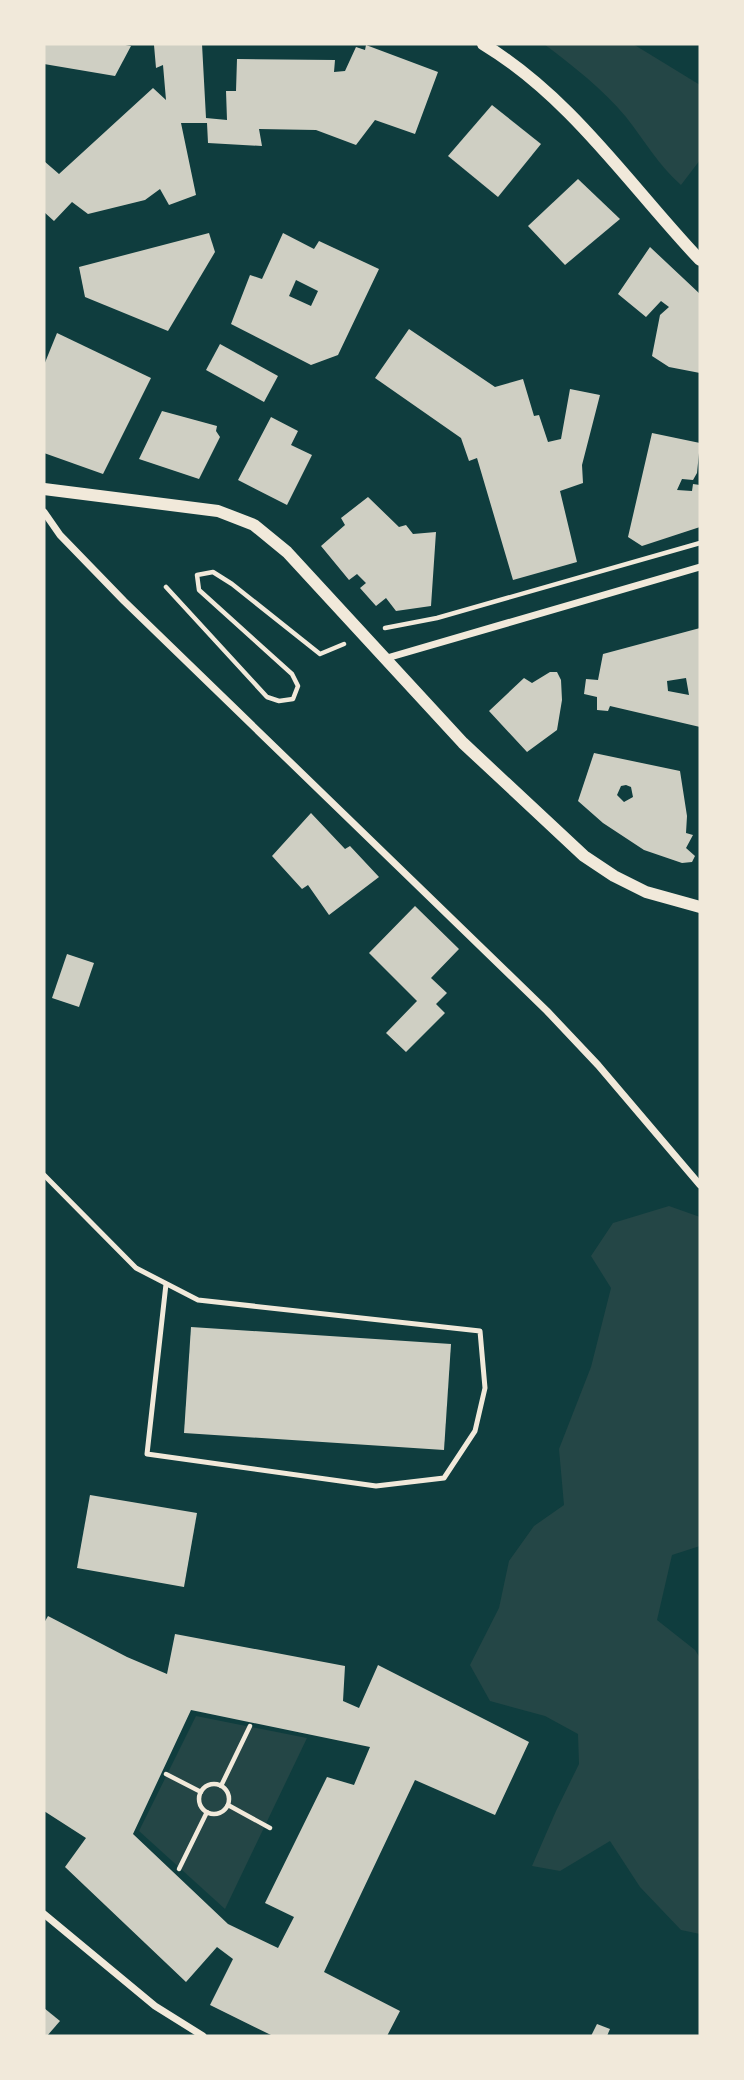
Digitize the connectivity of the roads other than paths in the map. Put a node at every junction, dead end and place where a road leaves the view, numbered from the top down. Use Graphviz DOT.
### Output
graph roads {
  1 [pos="483,44"];
  2 [pos="700,260"];
  3 [pos="44,489"];
  4 [pos="44,512"];
  5 [pos="700,567"];
  6 [pos="387,658"];
  7 [pos="700,907"];
  8 [pos="44,1175"];
  9 [pos="700,1185"];
  10 [pos="166,1284"];
  11 [pos="44,1914"];
  12 [pos="203,2036"];
  1 -- 2 [label="street"];
  3 -- 6 [label="street"];
  4 -- 9 [label="street"];
  5 -- 6 [label="street"];
  6 -- 7 [label="street"];
  8 -- 10 [label="lane"];
  10 -- 10 [label="lane"];
  11 -- 12 [label="street"];
}
